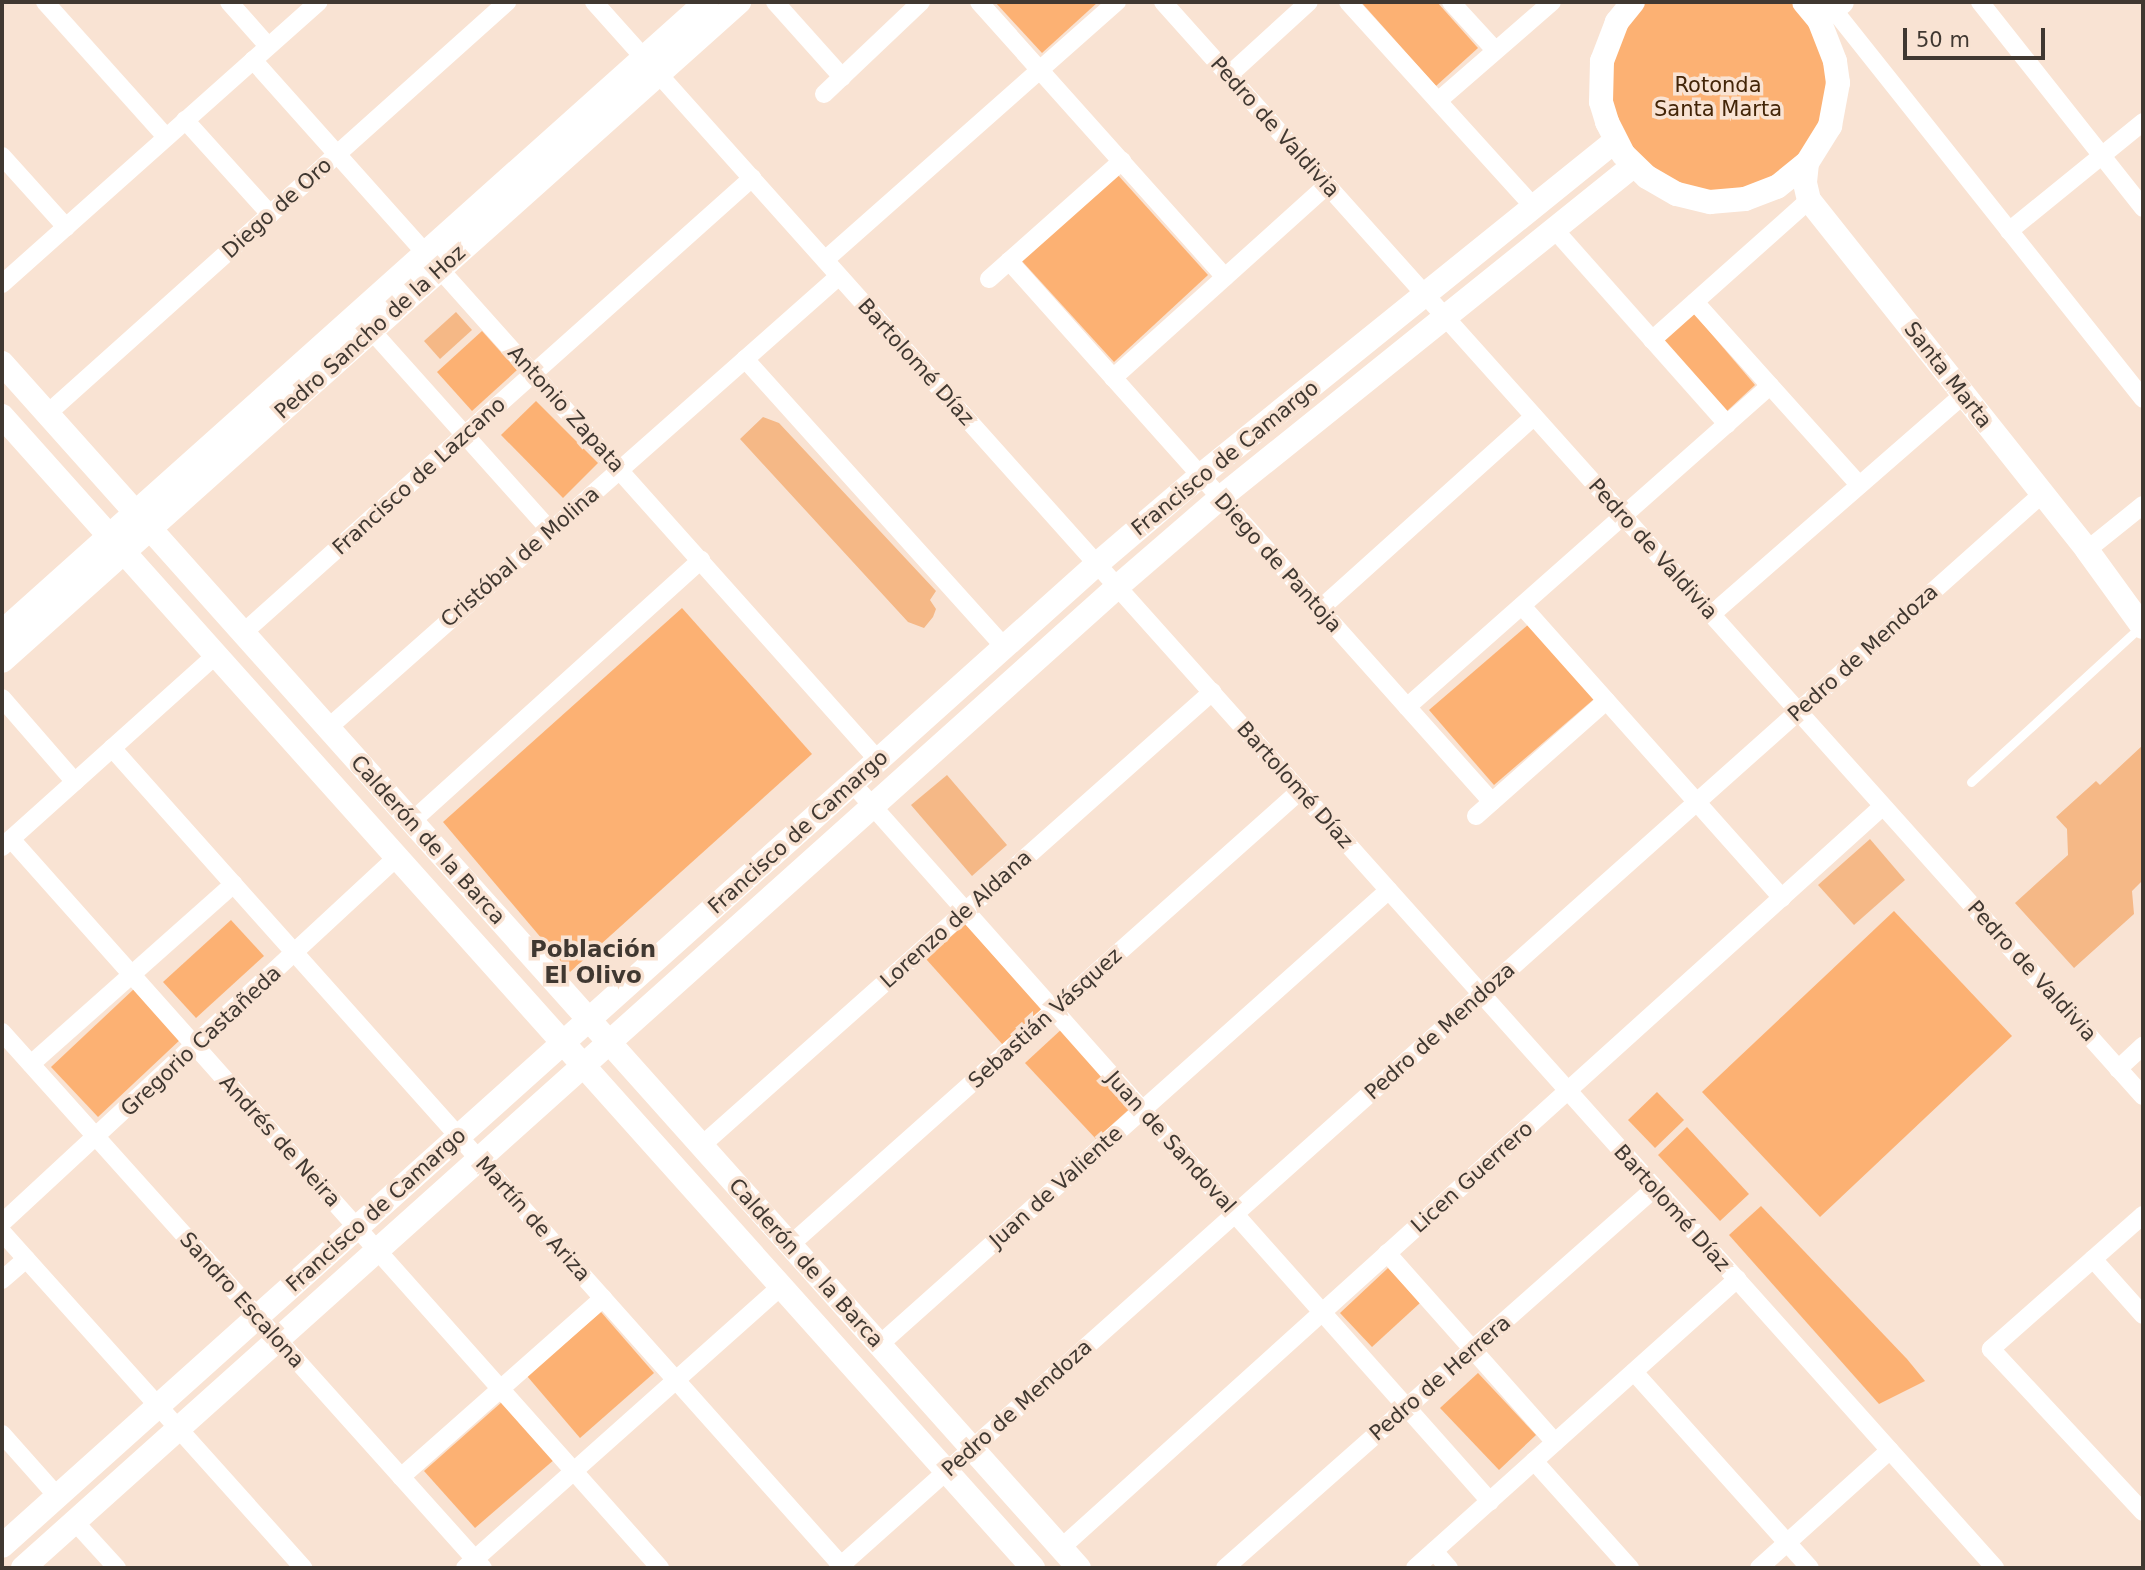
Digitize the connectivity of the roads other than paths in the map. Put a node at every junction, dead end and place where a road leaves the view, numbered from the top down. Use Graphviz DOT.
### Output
graph roads {
  1 [pos="45,2"];
  2 [pos="229,2"];
  3 [pos="318,2"];
  4 [pos="507,2"];
  5 [pos="594,2"];
  6 [pos="706,2"];
  7 [pos="738,2"];
  8 [pos="775,2"];
  9 [pos="921,2"];
  10 [pos="979,2"];
  11 [pos="1117,2"];
  12 [pos="1163,2"];
  13 [pos="1309,2"];
  14 [pos="1348,2"];
  15 [pos="1451,2"];
  16 [pos="1552,2"];
  17 [pos="1633,2"];
  18 [pos="1980,2"];
  19 [pos="1824,8"];
  20 [pos="268,46"];
  21 [pos="1495,50"];
  22 [pos="253,60"];
  23 [pos="651,66"];
  24 [pos="1040,70"];
  25 [pos="1229,75"];
  26 [pos="842,77"];
  27 [pos="824,94"];
  28 [pos="1438,101"];
  29 [pos="185,120"];
  30 [pos="2143,122"];
  31 [pos="166,137"];
  32 [pos="1615,141"];
  33 [pos="337,154"];
  34 [pos="2,156"];
  35 [pos="2102,156"];
  36 [pos="1122,161"];
  37 [pos="1807,163"];
  38 [pos="1633,166"];
  39 [pos="752,178"];
  40 [pos="1327,184"];
  41 [pos="1777,187"];
  42 [pos="1810,201"];
  43 [pos="1534,207"];
  44 [pos="2143,208"];
  45 [pos="270,214"];
  46 [pos="66,227"];
  47 [pos="1554,229"];
  48 [pos="2009,231"];
  49 [pos="825,260"];
  50 [pos="433,261"];
  51 [pos="1009,261"];
  52 [pos="839,276"];
  53 [pos="1225,277"];
  54 [pos="989,279"];
  55 [pos="2,284"];
  56 [pos="1427,296"];
  57 [pos="1695,302"];
  58 [pos="1445,316"];
  59 [pos="372,330"];
  60 [pos="1652,340"];
  61 [pos="745,359"];
  62 [pos="2,363"];
  63 [pos="534,373"];
  64 [pos="1113,378"];
  65 [pos="1770,386"];
  66 [pos="1963,395"];
  67 [pos="2143,399"];
  68 [pos="47,414"];
  69 [pos="2,416"];
  70 [pos="1534,416"];
  71 [pos="1727,424"];
  72 [pos="465,435"];
  73 [pos="620,469"];
  74 [pos="1200,476"];
  75 [pos="1859,485"];
  76 [pos="2042,494"];
  77 [pos="1220,498"];
  78 [pos="2143,505"];
  79 [pos="1624,516"];
  80 [pos="143,521"];
  81 [pos="551,531"];
  82 [pos="116,544"];
  83 [pos="2087,550"];
  84 [pos="701,560"];
  85 [pos="1097,564"];
  86 [pos="1117,587"];
  87 [pos="1522,606"];
  88 [pos="1320,609"];
  89 [pos="1712,614"];
  90 [pos="2142,626"];
  91 [pos="3,630"];
  92 [pos="243,633"];
  93 [pos="1004,647"];
  94 [pos="216,655"];
  95 [pos="2,661"];
  96 [pos="1212,692"];
  97 [pos="2,698"];
  98 [pos="1606,701"];
  99 [pos="1407,707"];
  100 [pos="1798,711"];
  101 [pos="328,728"];
  102 [pos="112,748"];
  103 [pos="878,760"];
  104 [pos="75,782"];
  105 [pos="1971,782"];
  106 [pos="852,783"];
  107 [pos="1300,791"];
  108 [pos="1492,802"];
  109 [pos="1696,802"];
  110 [pos="873,806"];
  111 [pos="1883,806"];
  112 [pos="1476,816"];
  113 [pos="411,821"];
  114 [pos="6,843"];
  115 [pos="397,857"];
  116 [pos="234,884"];
  117 [pos="1389,890"];
  118 [pos="1782,898"];
  119 [pos="966,911"];
  120 [pos="296,954"];
  121 [pos="132,974"];
  122 [pos="1481,994"];
  123 [pos="1054,1010"];
  124 [pos="589,1020"];
  125 [pos="2,1032"];
  126 [pos="564,1043"];
  127 [pos="609,1043"];
  128 [pos="195,1046"];
  129 [pos="2143,1046"];
  130 [pos="31,1065"];
  131 [pos="584,1066"];
  132 [pos="2118,1069"];
  133 [pos="1568,1091"];
  134 [pos="2143,1096"];
  135 [pos="1143,1110"];
  136 [pos="459,1136"];
  137 [pos="97,1138"];
  138 [pos="701,1146"];
  139 [pos="479,1159"];
  140 [pos="1655,1188"];
  141 [pos="1235,1214"];
  142 [pos="2143,1215"];
  143 [pos="2,1223"];
  144 [pos="357,1227"];
  145 [pos="2,1232"];
  146 [pos="790,1245"];
  147 [pos="377,1250"];
  148 [pos="1387,1253"];
  149 [pos="26,1259"];
  150 [pos="2093,1259"];
  151 [pos="1737,1279"];
  152 [pos="2,1280"];
  153 [pos="781,1286"];
  154 [pos="603,1298"];
  155 [pos="1322,1311"];
  156 [pos="2143,1315"];
  157 [pos="257,1317"];
  158 [pos="278,1340"];
  159 [pos="879,1345"];
  160 [pos="1473,1349"];
  161 [pos="1634,1372"];
  162 [pos="676,1380"];
  163 [pos="501,1389"];
  164 [pos="158,1406"];
  165 [pos="1407,1407"];
  166 [pos="178,1429"];
  167 [pos="2,1434"];
  168 [pos="1555,1442"];
  169 [pos="972,1448"];
  170 [pos="1890,1451"];
  171 [pos="1534,1461"];
  172 [pos="572,1469"];
  173 [pos="946,1471"];
  174 [pos="401,1477"];
  175 [pos="57,1496"];
  176 [pos="1490,1501"];
  177 [pos="2143,1513"];
  178 [pos="75,1522"];
  179 [pos="1787,1543"];
  180 [pos="2,1546"];
  181 [pos="1060,1548"];
  182 [pos="1434,1551"];
  183 [pos="474,1565"];
  184 [pos="840,1567"];
  185 [pos="23,1568"];
  186 [pos="117,1568"];
  187 [pos="303,1568"];
  188 [pos="660,1568"];
  189 [pos="1033,1568"];
  190 [pos="1079,1568"];
  191 [pos="1225,1568"];
  192 [pos="1415,1568"];
  193 [pos="1449,1568"];
  194 [pos="1630,1568"];
  195 [pos="1759,1568"];
  196 [pos="1810,1568"];
  197 [pos="1995,1568"];
  1 -- 31 [label="street"];
  2 -- 20 [label="street"];
  3 -- 20 [label="street"];
  4 -- 33 [label="street, Diego de Oro"];
  5 -- 23 [label="street, Bartolomé Díaz"];
  6 -- 23 [label="street, Pedro Sancho de la Hoz"];
  7 -- 23 [label="street, Pedro Sancho de la Hoz"];
  8 -- 26 [label="street"];
  9 -- 26 [label="street"];
  10 -- 24 [label="street"];
  11 -- 24 [label="street"];
  12 -- 25 [label="street, Pedro de Valdivia"];
  13 -- 25 [label="street"];
  14 -- 28 [label="street"];
  15 -- 21 [label="street"];
  16 -- 21 [label="street"];
  17 -- 32 [label="street"];
  18 -- 35 [label="street"];
  19 -- 37 [label="street"];
  19 -- 48 [label="street"];
  20 -- 22 [label="street"];
  21 -- 28 [label="street"];
  22 -- 29 [label="street"];
  22 -- 33 [label="street, Antonio Zapata"];
  23 -- 39 [label="street, Bartolomé Díaz"];
  23 -- 50 [label="street, Pedro Sancho de la Hoz"];
  24 -- 36 [label="street"];
  24 -- 49 [label="street"];
  25 -- 40 [label="street, Pedro de Valdivia"];
  26 -- 27 [label="street"];
  28 -- 43 [label="street"];
  29 -- 31 [label="street"];
  29 -- 45 [label="street"];
  30 -- 35 [label="street"];
  31 -- 46 [label="street"];
  32 -- 38 [label="street"];
  32 -- 43 [label="street, Francisco de Camargo"];
  33 -- 45 [label="street, Diego de Oro"];
  33 -- 50 [label="street, Antonio Zapata"];
  34 -- 46 [label="street"];
  35 -- 44 [label="street"];
  35 -- 48 [label="street"];
  36 -- 51 [label="street"];
  36 -- 53 [label="street"];
  37 -- 41 [label="street"];
  37 -- 42 [label="street"];
  38 -- 41 [label="street"];
  38 -- 47 [label="street, Francisco de Camargo"];
  39 -- 49 [label="street, Bartolomé Díaz"];
  39 -- 63 [label="street, Francisco de Lazcano"];
  40 -- 53 [label="street"];
  40 -- 56 [label="street, Pedro de Valdivia"];
  41 -- 42 [label="street, Santa Marta"];
  42 -- 57 [label="street"];
  42 -- 66 [label="street, Santa Marta"];
  43 -- 56 [label="street, Francisco de Camargo"];
  45 -- 68 [label="street, Diego de Oro"];
  46 -- 55 [label="street"];
  47 -- 58 [label="street, Francisco de Camargo"];
  47 -- 60 [label="street"];
  48 -- 67 [label="street"];
  49 -- 52 [label="street, Bartolomé Díaz"];
  50 -- 59 [label="street, Pedro Sancho de la Hoz"];
  50 -- 63 [label="street, Antonio Zapata"];
  50 -- 80 [label="street, Pedro Sancho de la Hoz"];
  51 -- 54 [label="street"];
  51 -- 64 [label="street, Diego de Pantoja"];
  52 -- 61 [label="street, Cristóbal de Molina"];
  52 -- 85 [label="street, Bartolomé Díaz"];
  53 -- 64 [label="street"];
  56 -- 58 [label="street, Pedro de Valdivia"];
  56 -- 74 [label="street, Francisco de Camargo"];
  57 -- 60 [label="street"];
  57 -- 65 [label="street"];
  58 -- 70 [label="street, Pedro de Valdivia"];
  58 -- 77 [label="street, Francisco de Camargo"];
  59 -- 72 [label="street"];
  59 -- 80 [label="street, Pedro Sancho de la Hoz"];
  60 -- 71 [label="street"];
  61 -- 73 [label="street, Cristóbal de Molina"];
  61 -- 93 [label="street"];
  62 -- 68 [label="street, Calderón de la Barca"];
  63 -- 72 [label="street, Francisco de Lazcano"];
  63 -- 73 [label="street, Antonio Zapata"];
  64 -- 74 [label="street, Diego de Pantoja"];
  65 -- 71 [label="street"];
  65 -- 75 [label="street"];
  66 -- 75 [label="street"];
  66 -- 76 [label="street, Santa Marta"];
  68 -- 80 [label="street, Calderón de la Barca"];
  69 -- 82 [label="street, Calderón de la Barca"];
  70 -- 79 [label="street, Pedro de Valdivia"];
  70 -- 88 [label="street"];
  71 -- 79 [label="street"];
  72 -- 81 [label="street"];
  72 -- 92 [label="street, Francisco de Lazcano"];
  73 -- 81 [label="street, Cristóbal de Molina"];
  73 -- 84 [label="street, Antonio Zapata"];
  74 -- 77 [label="street, Diego de Pantoja"];
  74 -- 85 [label="street, Francisco de Camargo"];
  75 -- 89 [label="street"];
  76 -- 83 [label="street, Santa Marta"];
  76 -- 100 [label="street, Pedro de Mendoza"];
  77 -- 86 [label="street, Francisco de Camargo"];
  77 -- 88 [label="street, Diego de Pantoja"];
  78 -- 83 [label="street"];
  79 -- 87 [label="street"];
  79 -- 89 [label="street, Pedro de Valdivia"];
  80 -- 82 [label="street, Pedro Sancho de la Hoz"];
  80 -- 92 [label="street, Calderón de la Barca"];
  81 -- 101 [label="street, Cristóbal de Molina"];
  82 -- 91 [label="street, Pedro Sancho de la Hoz"];
  82 -- 94 [label="street, Calderón de la Barca"];
  82 -- 95 [label="street, Pedro Sancho de la Hoz"];
  83 -- 90 [label="street, Santa Marta"];
  84 -- 103 [label="street, Antonio Zapata"];
  84 -- 113 [label="street"];
  85 -- 86 [label="street, Bartolomé Díaz"];
  85 -- 93 [label="street, Francisco de Camargo"];
  86 -- 96 [label="street, Bartolomé Díaz"];
  86 -- 110 [label="street, Francisco de Camargo"];
  87 -- 98 [label="street"];
  87 -- 99 [label="street"];
  88 -- 99 [label="street, Diego de Pantoja"];
  89 -- 100 [label="street, Pedro de Valdivia"];
  90 -- 105 [label="lane"];
  92 -- 101 [label="street, Calderón de la Barca"];
  93 -- 103 [label="street, Francisco de Camargo"];
  94 -- 102 [label="street"];
  94 -- 115 [label="street, Calderón de la Barca"];
  96 -- 107 [label="street, Bartolomé Díaz"];
  96 -- 119 [label="street, Lorenzo de Aldana"];
  97 -- 104 [label="street"];
  98 -- 108 [label="street"];
  98 -- 109 [label="street"];
  99 -- 108 [label="street, Diego de Pantoja"];
  100 -- 109 [label="street, Pedro de Mendoza"];
  100 -- 111 [label="street, Pedro de Valdivia"];
  101 -- 113 [label="street, Calderón de la Barca"];
  102 -- 104 [label="street"];
  102 -- 116 [label="street, Martín de Ariza"];
  103 -- 106 [label="street, Francisco de Camargo"];
  104 -- 114 [label="street"];
  106 -- 110 [label="street, Juan de Sandoval"];
  106 -- 124 [label="street, Francisco de Camargo"];
  107 -- 117 [label="street, Bartolomé Díaz"];
  107 -- 123 [label="street, Sebastián Vásquez"];
  108 -- 112 [label="street"];
  109 -- 118 [label="street"];
  109 -- 122 [label="street, Pedro de Mendoza"];
  110 -- 119 [label="street, Juan de Sandoval"];
  110 -- 127 [label="street, Francisco de Camargo"];
  111 -- 118 [label="street, Licen Guerrero"];
  111 -- 132 [label="street, Pedro de Valdivia"];
  113 -- 124 [label="street, Calderón de la Barca"];
  114 -- 121 [label="street, Andrés de Neira"];
  115 -- 120 [label="street, Gregorio Castañeda"];
  115 -- 126 [label="street, Calderón de la Barca"];
  116 -- 120 [label="street, Martín de Ariza"];
  116 -- 121 [label="street"];
  117 -- 122 [label="street, Bartolomé Díaz"];
  117 -- 135 [label="street, Juan de Valiente"];
  118 -- 133 [label="street, Licen Guerrero"];
  119 -- 123 [label="street, Juan de Sandoval"];
  119 -- 138 [label="street, Lorenzo de Aldana"];
  120 -- 128 [label="street, Gregorio Castañeda"];
  120 -- 136 [label="street, Martín de Ariza"];
  121 -- 128 [label="street, Andrés de Neira"];
  121 -- 130 [label="street"];
  122 -- 133 [label="street, Bartolomé Díaz"];
  122 -- 141 [label="street, Pedro de Mendoza"];
  123 -- 135 [label="street, Juan de Sandoval"];
  123 -- 146 [label="street, Sebastián Vásquez"];
  124 -- 126 [label="street, Francisco de Camargo"];
  124 -- 127 [label="street, Calderón de la Barca"];
  125 -- 130 [label="street, Sandro Escalona"];
  126 -- 131 [label="street, Calderón de la Barca"];
  126 -- 136 [label="street, Francisco de Camargo"];
  127 -- 131 [label="street, Francisco de Camargo"];
  127 -- 138 [label="street, Calderón de la Barca"];
  128 -- 137 [label="street, Gregorio Castañeda"];
  128 -- 144 [label="street, Andrés de Neira"];
  129 -- 132 [label="street"];
  130 -- 137 [label="street, Sandro Escalona"];
  131 -- 139 [label="street, Francisco de Camargo"];
  131 -- 153 [label="street, Calderón de la Barca"];
  132 -- 134 [label="street, Pedro de Valdivia"];
  133 -- 140 [label="street, Bartolomé Díaz"];
  133 -- 148 [label="street, Licen Guerrero"];
  135 -- 141 [label="street, Juan de Sandoval"];
  135 -- 159 [label="street, Juan de Valiente"];
  136 -- 139 [label="street, Martín de Ariza"];
  136 -- 144 [label="street, Francisco de Camargo"];
  137 -- 143 [label="street, Gregorio Castañeda"];
  137 -- 157 [label="street, Sandro Escalona"];
  138 -- 146 [label="street, Calderón de la Barca"];
  139 -- 147 [label="street, Francisco de Camargo"];
  139 -- 154 [label="street, Martín de Ariza"];
  140 -- 151 [label="street, Bartolomé Díaz"];
  140 -- 160 [label="street, Pedro de Herrera"];
  141 -- 155 [label="street, Juan de Sandoval"];
  141 -- 169 [label="street, Pedro de Mendoza"];
  142 -- 150 [label="street"];
  144 -- 147 [label="street, Andrés de Neira"];
  144 -- 157 [label="street, Francisco de Camargo"];
  145 -- 149 [label="street"];
  146 -- 159 [label="street, Calderón de la Barca"];
  147 -- 158 [label="street, Francisco de Camargo"];
  147 -- 163 [label="street, Andrés de Neira"];
  148 -- 155 [label="street, Licen Guerrero"];
  148 -- 160 [label="street"];
  149 -- 152 [label="street"];
  149 -- 164 [label="street"];
  150 -- 156 [label="street"];
  150 -- 177 [label="street"];
  151 -- 161 [label="street"];
  151 -- 170 [label="street, Bartolomé Díaz"];
  153 -- 162 [label="street"];
  153 -- 173 [label="street, Calderón de la Barca"];
  154 -- 162 [label="street, Martín de Ariza"];
  154 -- 163 [label="street"];
  155 -- 165 [label="street, Juan de Sandoval"];
  155 -- 181 [label="street, Licen Guerrero"];
  157 -- 158 [label="street, Sandro Escalona"];
  157 -- 164 [label="street, Francisco de Camargo"];
  158 -- 166 [label="street, Francisco de Camargo"];
  158 -- 174 [label="street, Sandro Escalona"];
  159 -- 169 [label="street, Calderón de la Barca"];
  160 -- 165 [label="street, Pedro de Herrera"];
  160 -- 168 [label="street"];
  161 -- 168 [label="street"];
  161 -- 179 [label="street"];
  162 -- 172 [label="street"];
  162 -- 184 [label="street, Martín de Ariza"];
  163 -- 172 [label="street, Andrés de Neira"];
  163 -- 174 [label="street"];
  164 -- 166 [label="street"];
  164 -- 175 [label="street, Francisco de Camargo"];
  165 -- 176 [label="street, Juan de Sandoval"];
  165 -- 191 [label="street, Pedro de Herrera"];
  166 -- 178 [label="street, Francisco de Camargo"];
  166 -- 187 [label="street"];
  167 -- 175 [label="street"];
  168 -- 171 [label="street"];
  169 -- 173 [label="street, Pedro de Mendoza"];
  169 -- 181 [label="street, Calderón de la Barca"];
  170 -- 179 [label="street"];
  170 -- 197 [label="street, Bartolomé Díaz"];
  171 -- 176 [label="street"];
  171 -- 194 [label="street"];
  172 -- 183 [label="street"];
  172 -- 188 [label="street, Andrés de Neira"];
  173 -- 184 [label="street, Pedro de Mendoza"];
  173 -- 189 [label="street, Calderón de la Barca"];
  174 -- 183 [label="street, Sandro Escalona"];
  175 -- 180 [label="street, Francisco de Camargo"];
  176 -- 182 [label="street"];
  178 -- 185 [label="street, Francisco de Camargo"];
  178 -- 186 [label="street"];
  179 -- 195 [label="street"];
  179 -- 196 [label="street"];
  181 -- 190 [label="street, Calderón de la Barca"];
  182 -- 192 [label="street"];
  182 -- 193 [label="street"];
}
